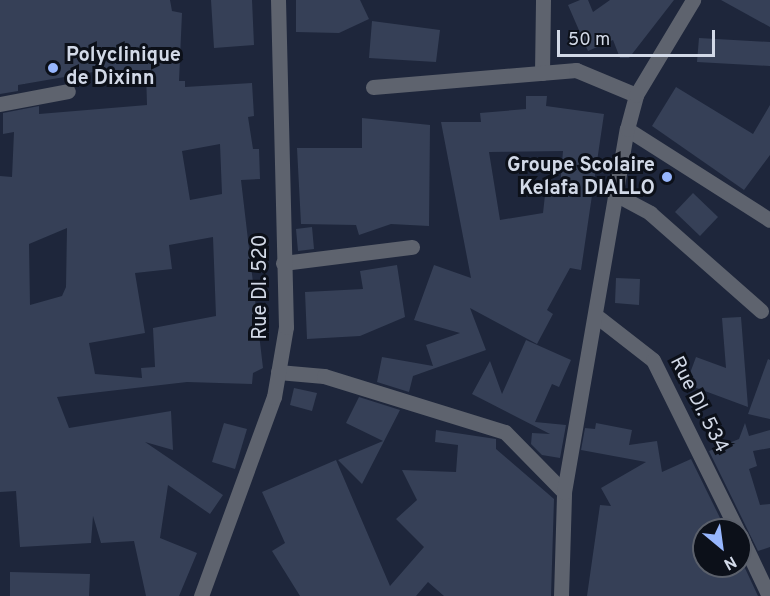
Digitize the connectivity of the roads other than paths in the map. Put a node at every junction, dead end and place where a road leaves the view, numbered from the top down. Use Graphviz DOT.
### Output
graph roads {
  1 [pos="278,0"];
  2 [pos="543,0"];
  3 [pos="693,0"];
  4 [pos="542,73"];
  5 [pos="373,87"];
  6 [pos="68,91"];
  7 [pos="636,95"];
  8 [pos="0,104"];
  9 [pos="627,129"];
  10 [pos="615,194"];
  11 [pos="770,220"];
  12 [pos="412,247"];
  13 [pos="283,263"];
  14 [pos="761,311"];
  15 [pos="598,318"];
  16 [pos="278,372"];
  17 [pos="564,492"];
  18 [pos="731,518"];
  19 [pos="752,561"];
  20 [pos="201,596"];
  21 [pos="561,596"];
  22 [pos="769,596"];
  1 -- 13 [label="street, Rue DI. 520"];
  2 -- 4 [label="street"];
  3 -- 7 [label="street"];
  4 -- 5 [label="street"];
  4 -- 7 [label="street"];
  6 -- 8 [label="street"];
  7 -- 9 [label="street"];
  9 -- 10 [label="street"];
  9 -- 11 [label="street"];
  10 -- 14 [label="street"];
  10 -- 15 [label="street"];
  12 -- 13 [label="street"];
  13 -- 16 [label="street, Rue DI. 520"];
  15 -- 17 [label="street"];
  15 -- 18 [label="street, Rue DI. 534"];
  16 -- 17 [label="street"];
  16 -- 20 [label="street, Rue DI. 520"];
  17 -- 21 [label="street"];
  19 -- 22 [label="street"];
}
